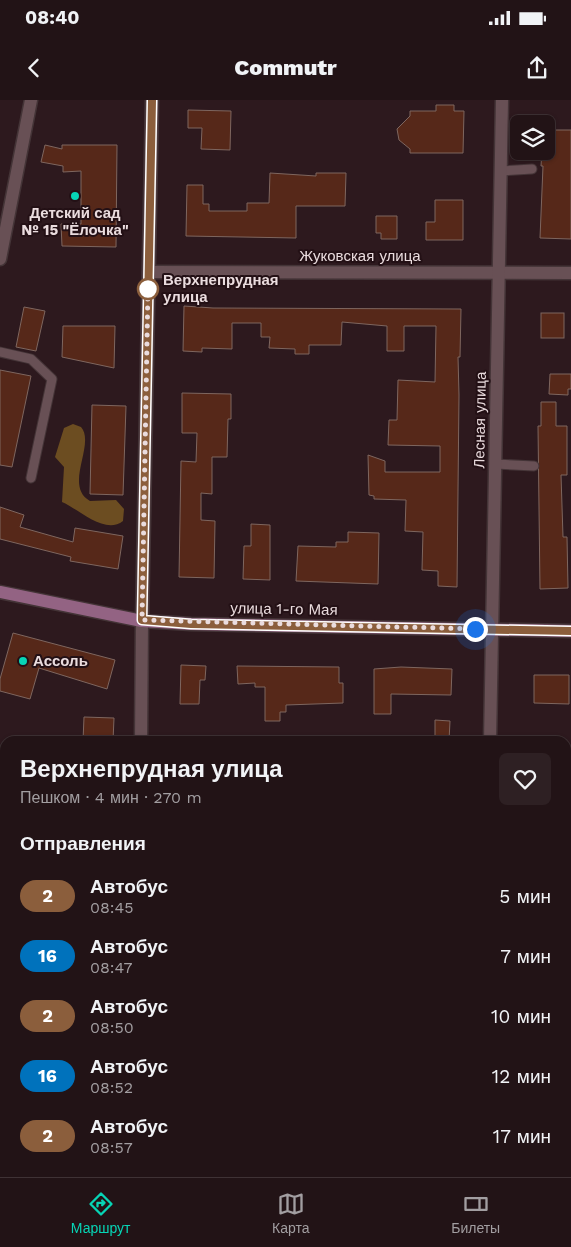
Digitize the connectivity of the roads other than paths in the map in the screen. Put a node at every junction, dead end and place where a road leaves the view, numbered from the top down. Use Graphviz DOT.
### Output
graph roads {
  1 [pos="31,100"];
  2 [pos="152,100"];
  3 [pos="502,100"];
  4 [pos="532,169"];
  5 [pos="501,171"];
  6 [pos="0,259"];
  7 [pos="149,272"];
  8 [pos="499,272"];
  9 [pos="571,273"];
  10 [pos="0,352"];
  11 [pos="496,464"];
  12 [pos="534,466"];
  13 [pos="31,478"];
  14 [pos="0,592"];
  15 [pos="142,620"];
  16 [pos="493,630"];
  17 [pos="571,631"];
  18 [pos="140,736"];
  19 [pos="490,736"];
  1 -- 6 [label="street"];
  2 -- 7 [label="street"];
  3 -- 5 [label="street, Лесная улица"];
  4 -- 5 [label="lane"];
  5 -- 8 [label="street, Лесная улица"];
  7 -- 8 [label="street, Жуковская улица"];
  7 -- 15 [label="street"];
  8 -- 9 [label="street, Жуковская улица"];
  8 -- 11 [label="street, Лесная улица"];
  10 -- 13 [label="lane"];
  11 -- 12 [label="lane"];
  11 -- 16 [label="street, Лесная улица"];
  14 -- 15 [label="main road, улица 1-го Мая"];
  15 -- 16 [label="main road, улица 1-го Мая"];
  15 -- 18 [label="street"];
  16 -- 17 [label="main road, улица 1-го Мая"];
  16 -- 19 [label="street, Лесная улица"];
}
